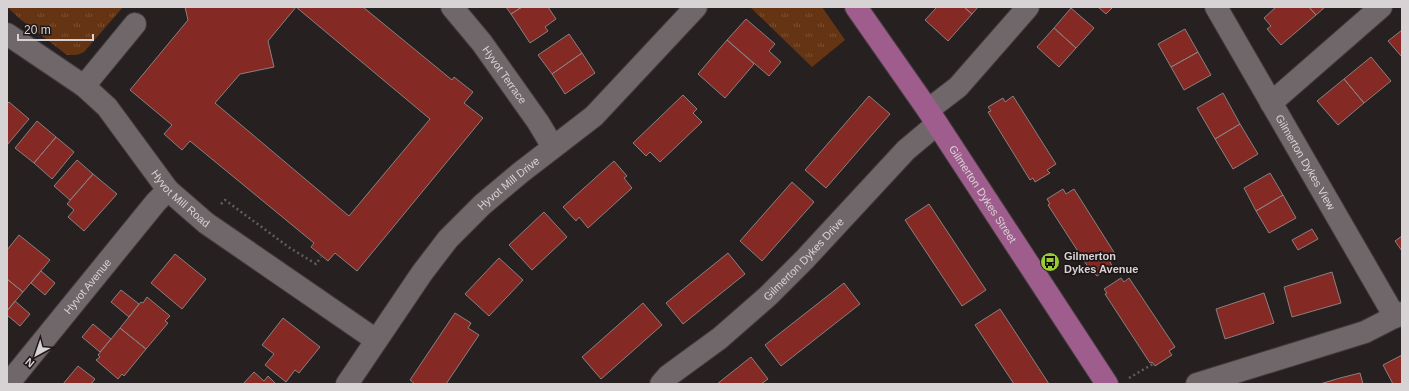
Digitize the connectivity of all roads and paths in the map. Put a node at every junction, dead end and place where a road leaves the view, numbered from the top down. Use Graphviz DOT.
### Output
graph roads {
  1 [pos="452,7"];
  2 [pos="696,7"];
  3 [pos="856,7"];
  4 [pos="1028,7"];
  5 [pos="1216,7"];
  6 [pos="1381,7"];
  7 [pos="135,24"];
  8 [pos="7,34"];
  9 [pos="84,86"];
  10 [pos="1271,103"];
  11 [pos="932,117"];
  12 [pos="553,147"];
  13 [pos="168,190"];
  14 [pos="1399,315"];
  15 [pos="376,340"];
  16 [pos="1153,364"];
  17 [pos="9,379"];
  18 [pos="1115,382"];
  19 [pos="347,384"];
  20 [pos="662,384"];
  21 [pos="1197,384"];
  1 -- 12 [label="street, Hyvot Terrace"];
  2 -- 12 [label="street, Hyvot Mill Drive"];
  3 -- 11 [label="main road, Gilmerton Dykes Street"];
  4 -- 11 [label="street, Gilmerton Dykes Drive"];
  5 -- 10 [label="street, Gilmerton Dykes View"];
  6 -- 10 [label="street"];
  7 -- 9 [label="street"];
  8 -- 9 [label="street, Hyvot Mill Road"];
  9 -- 13 [label="street, Hyvot Mill Road"];
  10 -- 14 [label="street, Gilmerton Dykes View"];
  11 -- 18 [label="main road, Gilmerton Dykes Street"];
  11 -- 20 [label="street, Gilmerton Dykes Drive"];
  12 -- 15 [label="street, Hyvot Mill Drive"];
  13 -- 15 [label="street, Hyvot Mill Road"];
  13 -- 17 [label="street, Hyvot Avenue"];
  14 -- 21 [label="street"];
  15 -- 19 [label="street, Hyvot Mill Drive"];
  16 -- 18 [label="path"];
}
